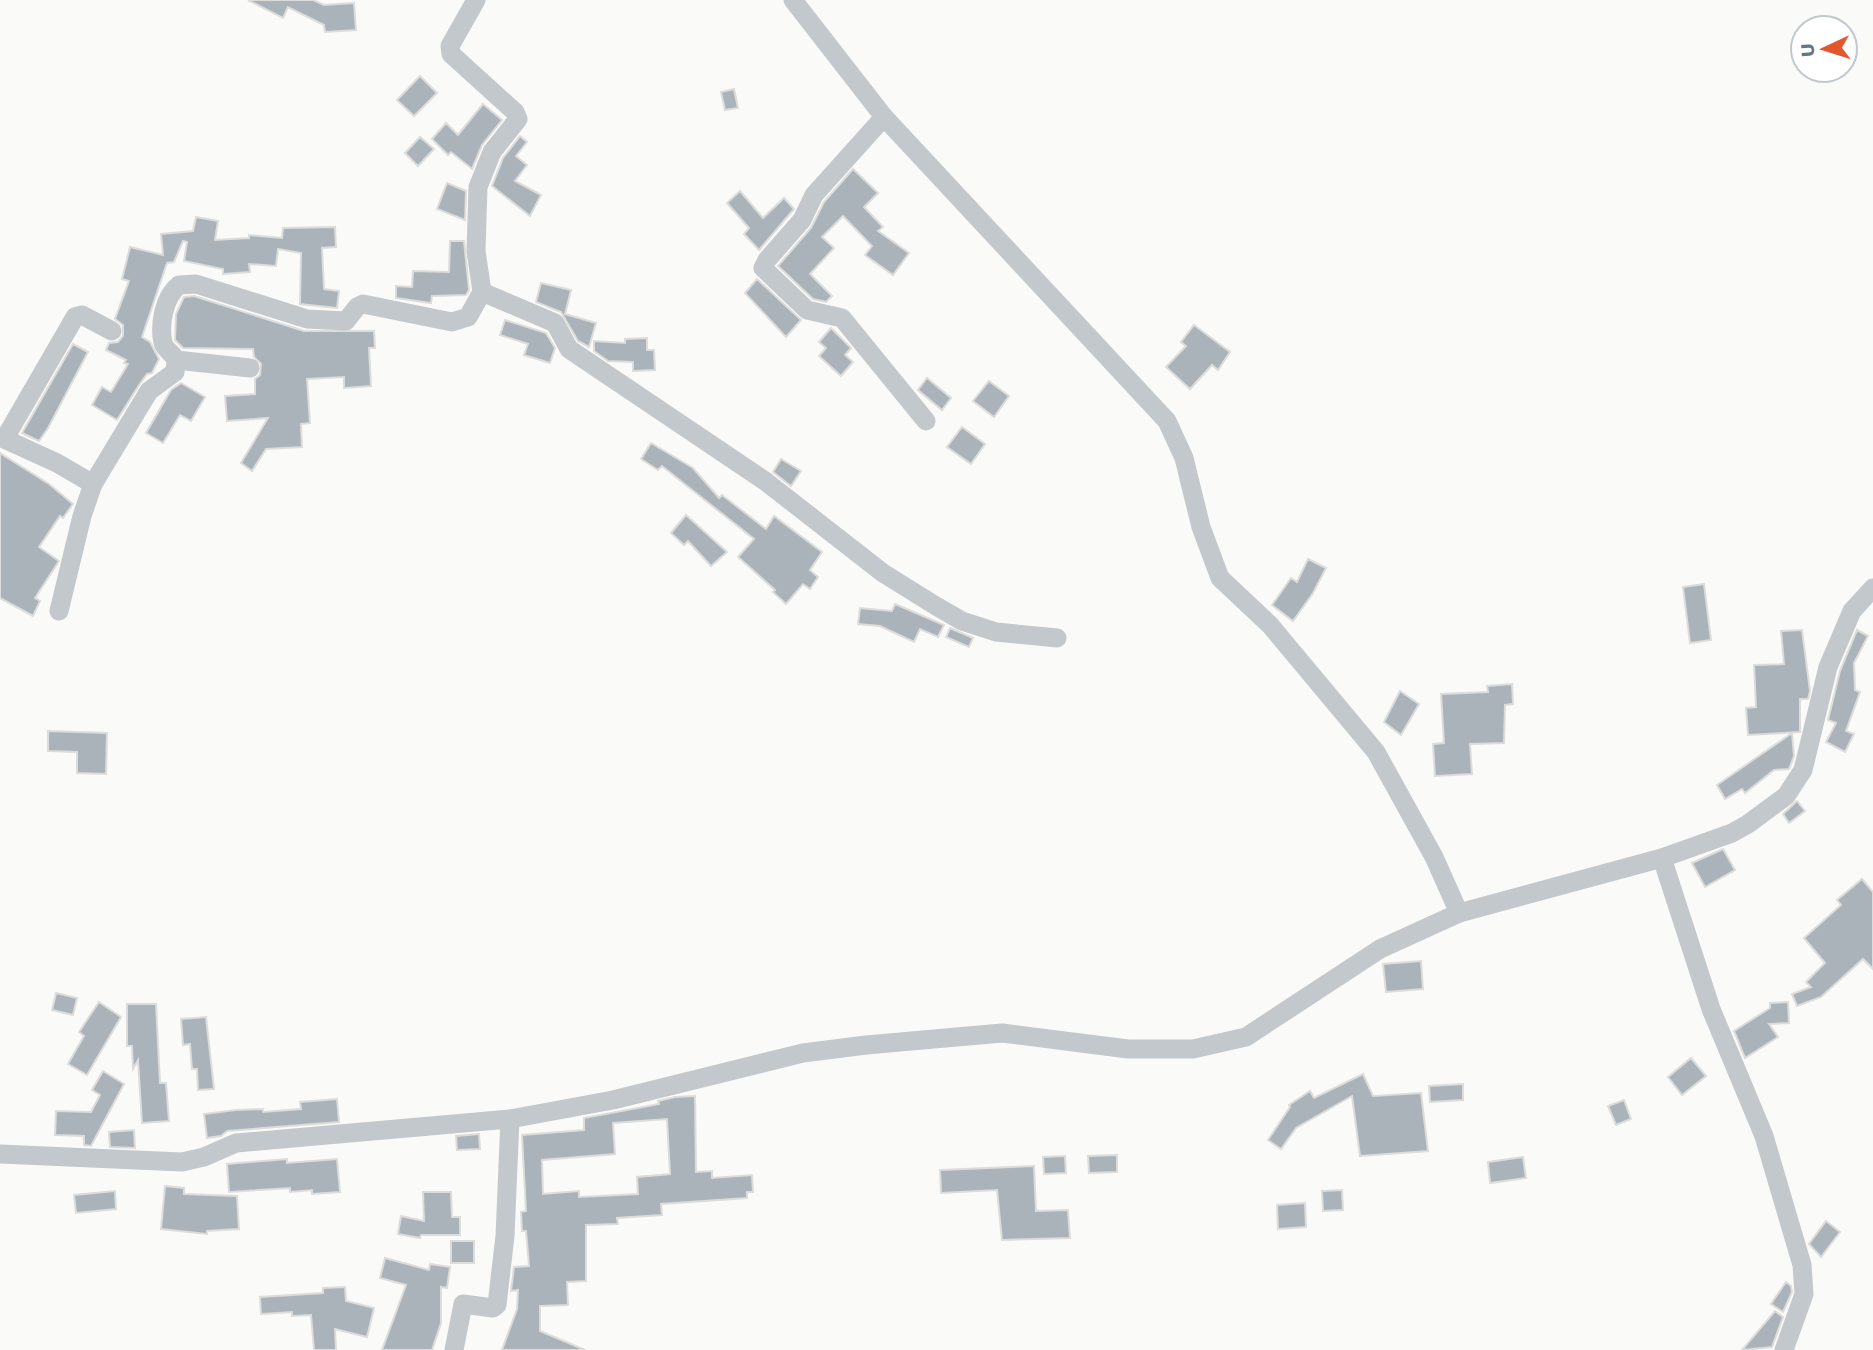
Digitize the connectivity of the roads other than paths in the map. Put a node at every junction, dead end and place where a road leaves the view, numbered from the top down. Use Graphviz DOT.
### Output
graph roads {
  1 [pos="476,0"];
  2 [pos="793,0"];
  3 [pos="884,117"];
  4 [pos="482,292"];
  5 [pos="112,331"];
  6 [pos="176,360"];
  7 [pos="250,368"];
  8 [pos="926,421"];
  9 [pos="2,437"];
  10 [pos="93,484"];
  11 [pos="1873,588"];
  12 [pos="59,611"];
  13 [pos="1057,638"];
  14 [pos="1662,858"];
  15 [pos="1459,913"];
  16 [pos="510,1119"];
  17 [pos="0,1154"];
  18 [pos="454,1350"];
  19 [pos="1784,1350"];
  1 -- 4 [label="street"];
  2 -- 3 [label="street"];
  3 -- 8 [label="street"];
  3 -- 15 [label="street"];
  4 -- 6 [label="street"];
  4 -- 13 [label="street"];
  5 -- 9 [label="street"];
  6 -- 7 [label="street"];
  6 -- 10 [label="street"];
  9 -- 10 [label="street"];
  10 -- 12 [label="street"];
  11 -- 14 [label="street"];
  14 -- 15 [label="street"];
  14 -- 19 [label="street"];
  15 -- 16 [label="street"];
  16 -- 17 [label="street"];
  16 -- 18 [label="street"];
}
